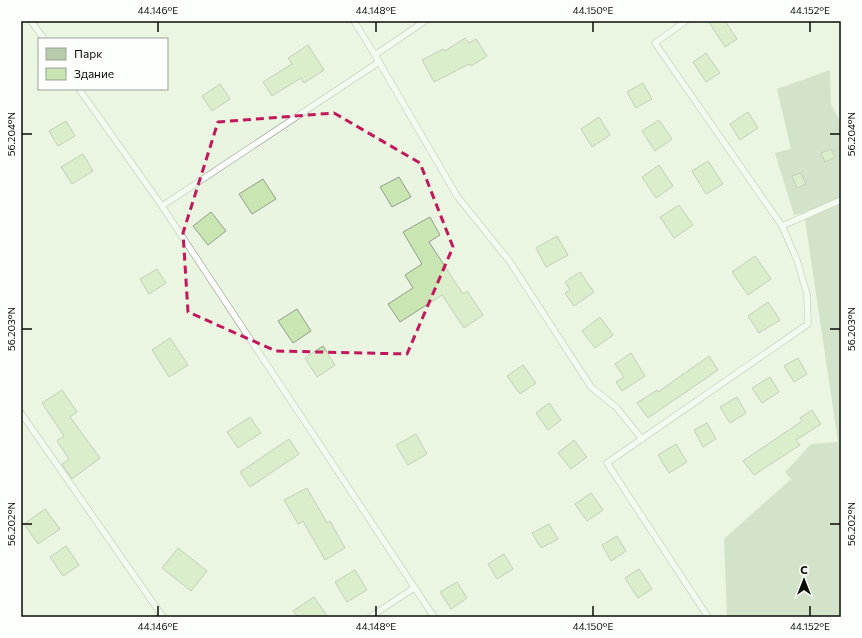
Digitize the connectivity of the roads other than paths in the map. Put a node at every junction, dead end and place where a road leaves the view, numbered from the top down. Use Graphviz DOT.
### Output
graph roads {
  1 [pos="31,21"];
  2 [pos="354,21"];
  3 [pos="426,21"];
  4 [pos="686,21"];
  5 [pos="43,38"];
  6 [pos="375,55"];
  7 [pos="379,62"];
  8 [pos="80,90"];
  9 [pos="841,200"];
  10 [pos="162,206"];
  11 [pos="782,226"];
  12 [pos="21,414"];
  13 [pos="642,439"];
  14 [pos="414,588"];
  15 [pos="163,617"];
  16 [pos="370,617"];
  17 [pos="434,617"];
  18 [pos="708,617"];
  1 -- 5 [label="lane"];
  2 -- 6 [label="lane"];
  3 -- 6 [label="lane"];
  4 -- 11 [label="lane"];
  6 -- 7 [label="lane"];
  7 -- 10 [label="lane"];
  7 -- 13 [label="lane"];
  8 -- 10 [label="lane"];
  9 -- 11 [label="lane"];
  10 -- 14 [label="lane"];
  11 -- 13 [label="lane"];
  12 -- 15 [label="lane"];
  13 -- 18 [label="lane"];
  14 -- 16 [label="lane"];
  14 -- 17 [label="lane"];
}
